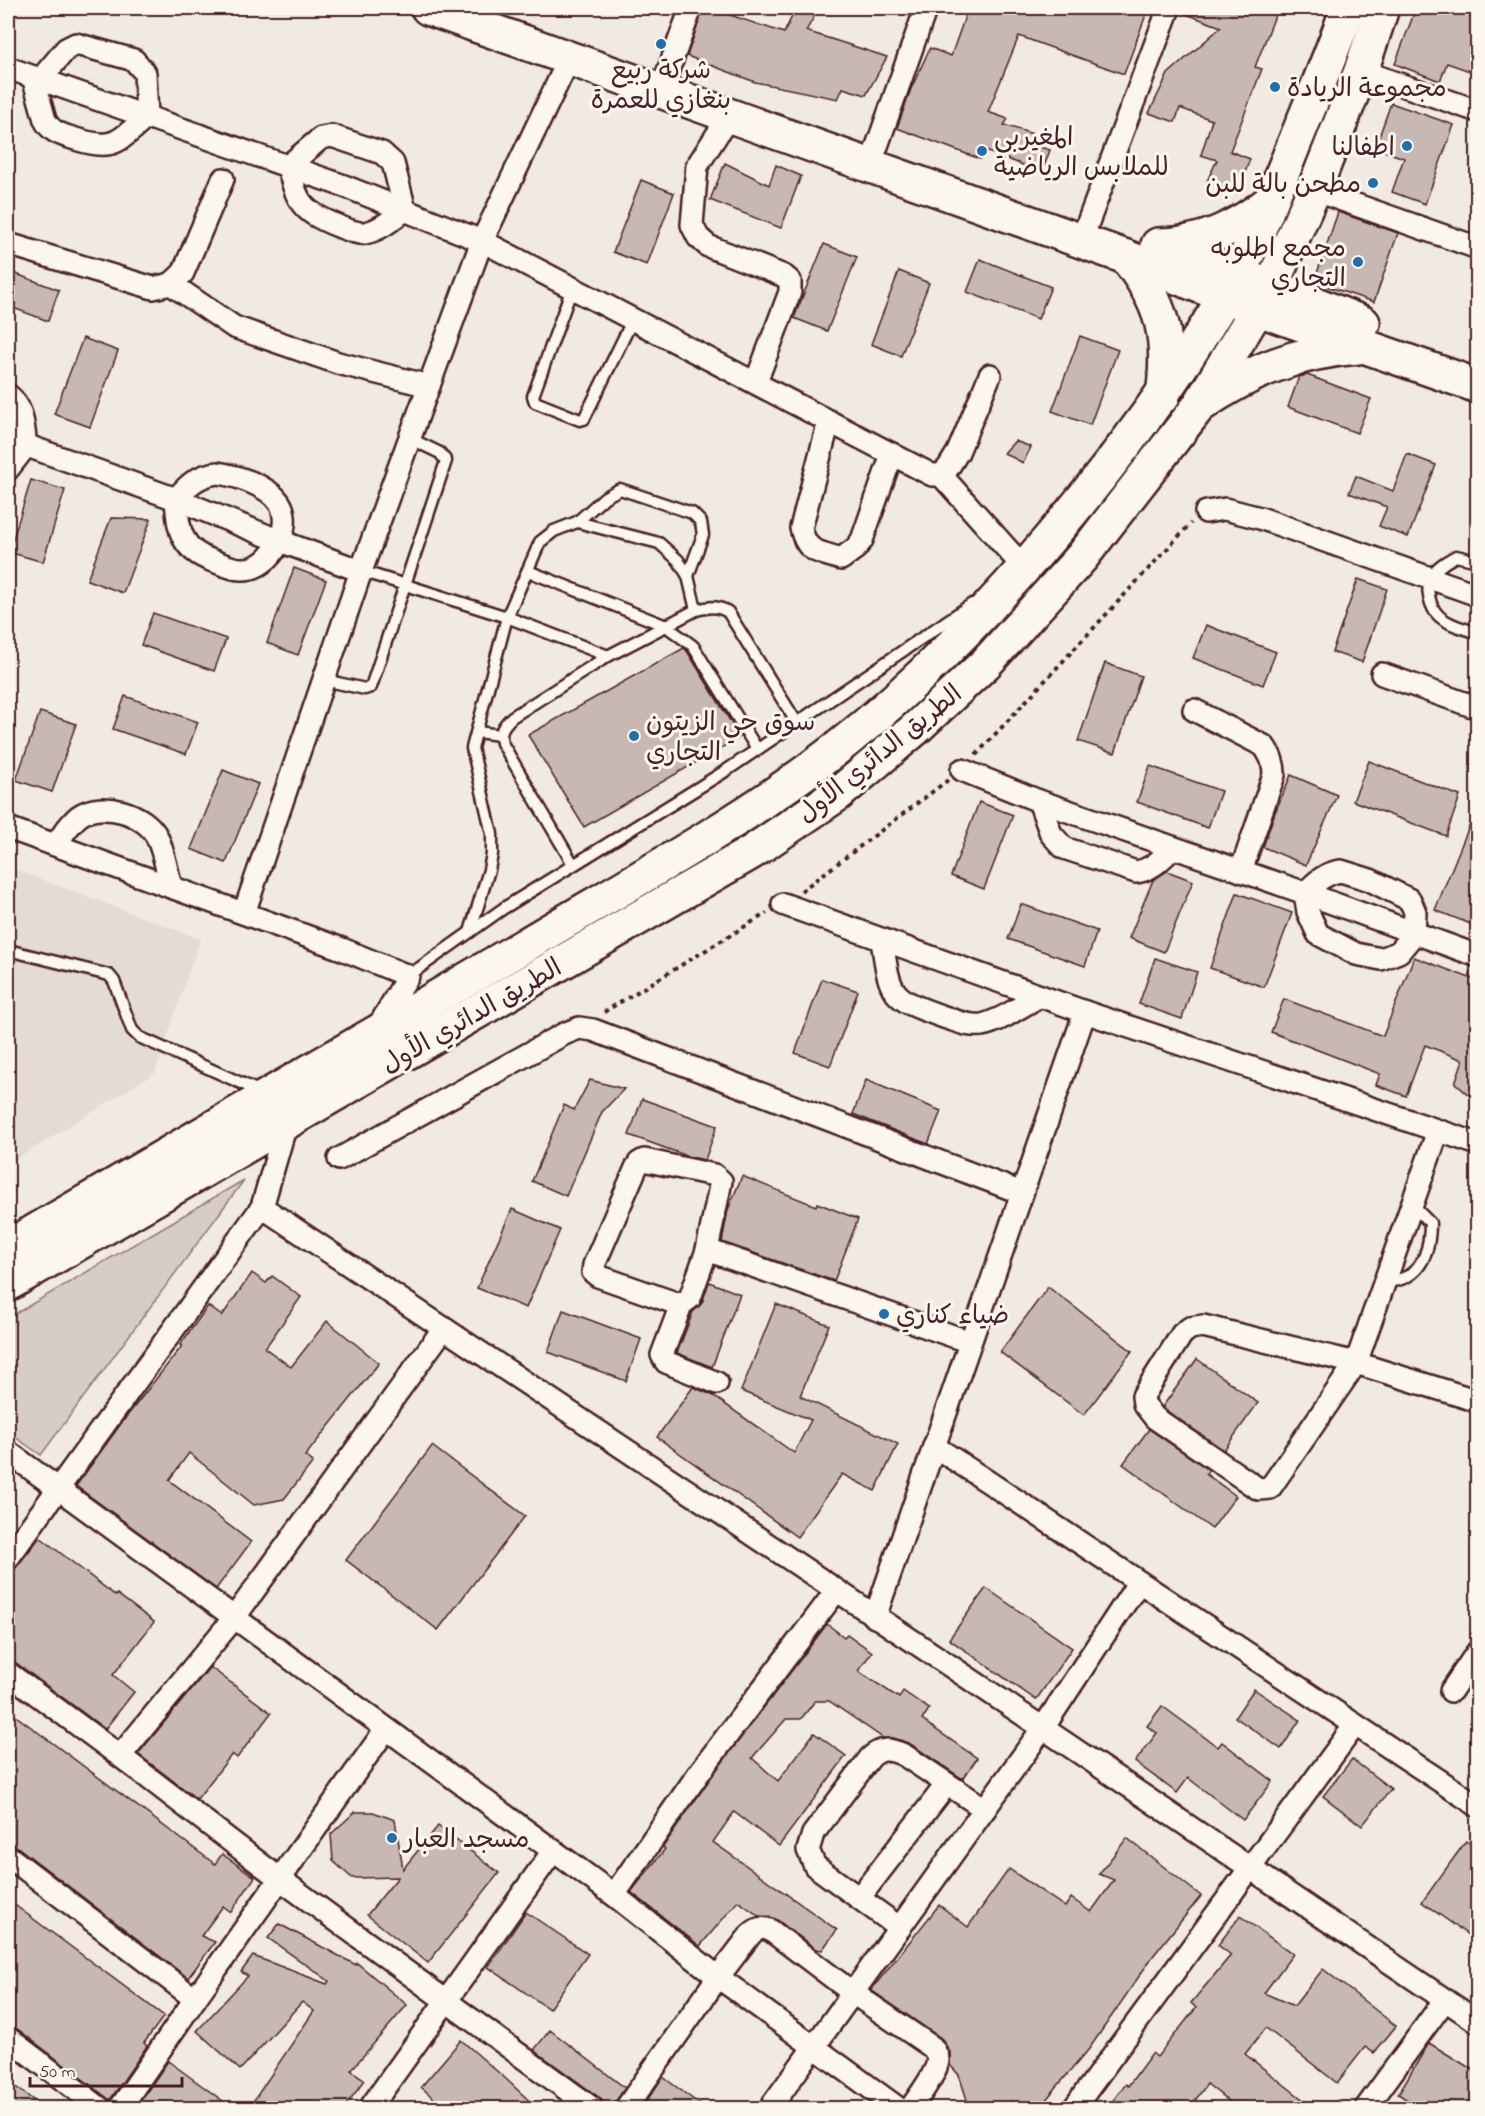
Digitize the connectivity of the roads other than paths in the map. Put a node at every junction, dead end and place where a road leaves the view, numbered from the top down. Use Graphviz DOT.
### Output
graph roads {
  1 [pos="428,8"];
  2 [pos="488,8"];
  3 [pos="691,8"];
  4 [pos="926,8"];
  5 [pos="1169,8"];
  6 [pos="1348,8"];
  7 [pos="1382,8"];
  8 [pos="569,59"];
  9 [pos="8,68"];
  10 [pos="1361,71"];
  11 [pos="667,74"];
  12 [pos="36,79"];
  13 [pos="1478,111"];
  14 [pos="729,116"];
  15 [pos="147,117"];
  16 [pos="876,149"];
  17 [pos="288,166"];
  18 [pos="223,179"];
  19 [pos="1314,190"];
  20 [pos="1271,201"];
  21 [pos="405,210"];
  22 [pos="1087,225"];
  23 [pos="482,242"];
  24 [pos="8,244"];
  25 [pos="1478,248"];
  26 [pos="1135,251"];
  27 [pos="171,284"];
  28 [pos="1231,286"];
  29 [pos="572,288"];
  30 [pos="1264,298"];
  31 [pos="633,320"];
  32 [pos="1366,346"];
  33 [pos="1478,364"];
  34 [pos="990,375"];
  35 [pos="756,382"];
  36 [pos="429,386"];
  37 [pos="1478,386"];
  38 [pos="8,395"];
  39 [pos="1163,396"];
  40 [pos="1199,406"];
  41 [pos="829,421"];
  42 [pos="409,438"];
  43 [pos="17,443"];
  44 [pos="892,454"];
  45 [pos="8,469"];
  46 [pos="941,475"];
  47 [pos="176,499"];
  48 [pos="1206,512"];
  49 [pos="578,522"];
  50 [pos="280,541"];
  51 [pos="1478,561"];
  52 [pos="1025,569"];
  53 [pos="361,571"];
  54 [pos="528,571"];
  55 [pos="688,576"];
  56 [pos="1430,578"];
  57 [pos="406,585"];
  58 [pos="1478,595"];
  59 [pos="696,610"];
  60 [pos="507,617"];
  61 [pos="666,626"];
  62 [pos="1478,633"];
  63 [pos="608,656"];
  64 [pos="1382,674"];
  65 [pos="324,680"];
  66 [pos="1478,708"];
  67 [pos="1194,710"];
  68 [pos="796,723"];
  69 [pos="477,732"];
  70 [pos="500,735"];
  71 [pos="757,749"];
  72 [pos="962,770"];
  73 [pos="1039,801"];
  74 [pos="8,828"];
  75 [pos="55,845"];
  76 [pos="1173,848"];
  77 [pos="573,864"];
  78 [pos="1241,871"];
  79 [pos="171,887"];
  80 [pos="1305,893"];
  81 [pos="783,904"];
  82 [pos="244,913"];
  83 [pos="470,932"];
  84 [pos="1414,934"];
  85 [pos="882,940"];
  86 [pos="8,950"];
  87 [pos="1478,956"];
  88 [pos="408,976"];
  89 [pos="1040,996"];
  90 [pos="1085,1012"];
  91 [pos="375,1034"];
  92 [pos="278,1108"];
  93 [pos="1438,1131"];
  94 [pos="1478,1144"];
  95 [pos="339,1159"];
  96 [pos="1022,1193"];
  97 [pos="1412,1205"];
  98 [pos="262,1208"];
  99 [pos="8,1247"];
  100 [pos="707,1250"];
  101 [pos="1384,1283"];
  102 [pos="8,1284"];
  103 [pos="681,1305"];
  104 [pos="444,1328"];
  105 [pos="970,1342"];
  106 [pos="1356,1363"];
  107 [pos="717,1383"];
  108 [pos="1478,1401"];
  109 [pos="934,1446"];
  110 [pos="8,1452"];
  111 [pos="57,1489"];
  112 [pos="8,1558"];
  113 [pos="1139,1582"];
  114 [pos="836,1591"];
  115 [pos="875,1617"];
  116 [pos="234,1618"];
  117 [pos="1478,1652"];
  118 [pos="8,1673"];
  119 [pos="1451,1691"];
  120 [pos="1355,1725"];
  121 [pos="1043,1728"];
  122 [pos="386,1729"];
  123 [pos="120,1756"];
  124 [pos="947,1784"];
  125 [pos="1478,1806"];
  126 [pos="985,1809"];
  127 [pos="553,1851"];
  128 [pos="8,1856"];
  129 [pos="1252,1868"];
  130 [pos="280,1880"];
  131 [pos="614,1896"];
  132 [pos="859,1898"];
  133 [pos="900,1928"];
  134 [pos="718,1977"];
  135 [pos="853,1993"];
  136 [pos="195,1999"];
  137 [pos="1444,2001"];
  138 [pos="447,2002"];
  139 [pos="1478,2022"];
  140 [pos="8,2038"];
  141 [pos="814,2048"];
  142 [pos="100,2109"];
  143 [pos="120,2109"];
  144 [pos="370,2109"];
  145 [pos="592,2109"];
  146 [pos="626,2109"];
  147 [pos="770,2109"];
  148 [pos="898,2109"];
  149 [pos="911,2109"];
  150 [pos="1074,2109"];
  151 [pos="1366,2109"];
  1 -- 8 [label="main road"];
  2 -- 11 [label="main road"];
  3 -- 11 [label="street"];
  4 -- 16 [label="street"];
  5 -- 22 [label="street"];
  6 -- 20 [label="main road, الطريق الدائري الأول"];
  7 -- 10 [label="main road, الطريق الدائري الأول"];
  8 -- 14 [label="main road"];
  8 -- 23 [label="street"];
  9 -- 12 [label="street"];
  10 -- 13 [label="street"];
  10 -- 19 [label="main road, الطريق الدائري الأول"];
  11 -- 16 [label="main road"];
  12 -- 15 [label="street"];
  12 -- 15 [label="street"];
  12 -- 15 [label="street"];
  14 -- 26 [label="main road"];
  14 -- 35 [label="street"];
  15 -- 17 [label="street"];
  16 -- 22 [label="main road"];
  17 -- 21 [label="street"];
  17 -- 21 [label="street"];
  17 -- 21 [label="street"];
  18 -- 27 [label="street"];
  19 -- 25 [label="street"];
  19 -- 30 [label="main road, الطريق الدائري الأول"];
  20 -- 26 [label="main road"];
  20 -- 28 [label="main road, الطريق الدائري الأول"];
  21 -- 23 [label="street"];
  22 -- 26 [label="main road"];
  23 -- 29 [label="street"];
  23 -- 36 [label="street"];
  24 -- 27 [label="street"];
  26 -- 28 [label="main road"];
  26 -- 39 [label="main road"];
  27 -- 36 [label="street"];
  28 -- 30 [label="main road"];
  28 -- 39 [label="main road, الطريق الدائري الأول"];
  29 -- 31 [label="street"];
  29 -- 31 [label="lane"];
  30 -- 32 [label="main road"];
  30 -- 33 [label="main road"];
  30 -- 40 [label="main road, الطريق الدائري الأول"];
  31 -- 35 [label="street"];
  32 -- 37 [label="main road"];
  32 -- 40 [label="main road"];
  34 -- 46 [label="street"];
  35 -- 41 [label="street"];
  36 -- 42 [label="street"];
  38 -- 43 [label="street"];
  39 -- 52 [label="main road, الطريق الدائري الأول"];
  40 -- 92 [label="main road, الطريق الدائري الأول"];
  41 -- 44 [label="street"];
  41 -- 44 [label="street"];
  42 -- 53 [label="street"];
  42 -- 57 [label="lane"];
  43 -- 45 [label="street"];
  43 -- 47 [label="street"];
  44 -- 46 [label="street"];
  46 -- 52 [label="street"];
  47 -- 50 [label="street"];
  47 -- 50 [label="street"];
  47 -- 50 [label="street"];
  48 -- 56 [label="street"];
  49 -- 54 [label="lane"];
  49 -- 55 [label="lane"];
  49 -- 55 [label="lane"];
  50 -- 53 [label="street"];
  51 -- 56 [label="lane"];
  52 -- 68 [label="lane"];
  52 -- 91 [label="main road, الطريق الدائري الأول"];
  53 -- 57 [label="lane"];
  53 -- 65 [label="street"];
  54 -- 60 [label="lane"];
  54 -- 61 [label="lane"];
  55 -- 59 [label="lane"];
  56 -- 58 [label="street"];
  56 -- 62 [label="lane"];
  57 -- 60 [label="lane"];
  57 -- 65 [label="lane"];
  59 -- 61 [label="lane"];
  59 -- 68 [label="lane"];
  60 -- 63 [label="lane"];
  60 -- 69 [label="lane"];
  61 -- 63 [label="lane"];
  61 -- 71 [label="lane"];
  63 -- 70 [label="lane"];
  64 -- 66 [label="street"];
  65 -- 82 [label="street"];
  67 -- 78 [label="street"];
  68 -- 71 [label="lane"];
  69 -- 70 [label="lane"];
  69 -- 83 [label="lane"];
  70 -- 77 [label="lane"];
  71 -- 77 [label="lane"];
  72 -- 73 [label="street"];
  73 -- 76 [label="street"];
  73 -- 76 [label="street"];
  74 -- 75 [label="street"];
  75 -- 79 [label="street"];
  75 -- 79 [label="street"];
  76 -- 78 [label="street"];
  77 -- 83 [label="lane"];
  78 -- 80 [label="street"];
  79 -- 82 [label="street"];
  80 -- 84 [label="street"];
  80 -- 84 [label="street"];
  80 -- 84 [label="street"];
  81 -- 85 [label="street"];
  82 -- 88 [label="street"];
  83 -- 88 [label="lane"];
  84 -- 87 [label="street"];
  85 -- 89 [label="street"];
  85 -- 89 [label="street"];
  86 -- 92 [label="lane"];
  88 -- 91 [label="street"];
  89 -- 90 [label="street"];
  90 -- 93 [label="street"];
  90 -- 96 [label="street"];
  91 -- 92 [label="main road, الطريق الدائري الأول"];
  92 -- 98 [label="street"];
  92 -- 99 [label="main road, الطريق الدائري الأول"];
  92 -- 102 [label="main road, الطريق الدائري الأول"];
  93 -- 94 [label="street"];
  93 -- 97 [label="street"];
  95 -- 96 [label="street"];
  96 -- 105 [label="street"];
  97 -- 101 [label="street"];
  97 -- 101 [label="lane"];
  98 -- 104 [label="street"];
  98 -- 111 [label="street"];
  100 -- 103 [label="street"];
  100 -- 103 [label="street"];
  100 -- 105 [label="street"];
  101 -- 106 [label="street"];
  103 -- 107 [label="street"];
  104 -- 114 [label="street"];
  104 -- 116 [label="street"];
  105 -- 109 [label="street"];
  106 -- 106 [label="street"];
  106 -- 108 [label="street"];
  109 -- 113 [label="street"];
  109 -- 115 [label="street"];
  110 -- 111 [label="street"];
  111 -- 112 [label="street"];
  111 -- 116 [label="street"];
  113 -- 120 [label="street"];
  113 -- 121 [label="street"];
  114 -- 115 [label="street"];
  114 -- 131 [label="street"];
  115 -- 121 [label="street"];
  116 -- 122 [label="street"];
  116 -- 123 [label="street"];
  117 -- 119 [label="street"];
  118 -- 123 [label="street"];
  120 -- 125 [label="street"];
  120 -- 129 [label="street"];
  121 -- 126 [label="street"];
  121 -- 129 [label="street"];
  122 -- 127 [label="street"];
  122 -- 130 [label="street"];
  123 -- 130 [label="street"];
  124 -- 126 [label="street"];
  124 -- 132 [label="street"];
  124 -- 132 [label="street"];
  126 -- 133 [label="street"];
  127 -- 131 [label="street"];
  127 -- 138 [label="street"];
  128 -- 136 [label="street"];
  129 -- 137 [label="street"];
  129 -- 150 [label="street"];
  130 -- 136 [label="street"];
  130 -- 138 [label="street"];
  131 -- 134 [label="street"];
  132 -- 133 [label="street"];
  133 -- 135 [label="street"];
  134 -- 135 [label="street"];
  134 -- 141 [label="street"];
  134 -- 146 [label="street"];
  135 -- 141 [label="street"];
  135 -- 149 [label="street"];
  136 -- 143 [label="street"];
  137 -- 139 [label="street"];
  137 -- 151 [label="street"];
  138 -- 144 [label="street"];
  138 -- 145 [label="street"];
  140 -- 142 [label="street"];
  141 -- 147 [label="street"];
  141 -- 148 [label="street"];
}
